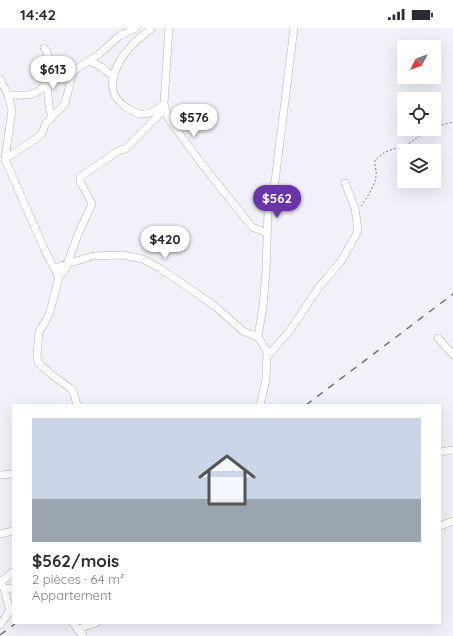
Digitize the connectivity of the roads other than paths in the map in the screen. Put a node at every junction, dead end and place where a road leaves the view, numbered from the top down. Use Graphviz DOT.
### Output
graph roads {
  1 [pos="136,28"];
  2 [pos="152,28"];
  3 [pos="169,28"];
  4 [pos="294,28"];
  5 [pos="44,48"];
  6 [pos="93,58"];
  7 [pos="114,76"];
  8 [pos="0,79"];
  9 [pos="46,83"];
  10 [pos="8,95"];
  11 [pos="165,106"];
  12 [pos="52,118"];
  13 [pos="4,164"];
  14 [pos="345,183"];
  15 [pos="267,233"];
  16 [pos="66,265"];
  17 [pos="54,268"];
  18 [pos="59,277"];
  19 [pos="258,337"];
  20 [pos="438,338"];
  21 [pos="453,355"];
  22 [pos="267,357"];
  23 [pos="77,404"];
  24 [pos="260,404"];
  25 [pos="453,451"];
  26 [pos="441,452"];
  27 [pos="12,474"];
  28 [pos="0,475"];
  29 [pos="453,521"];
  30 [pos="441,526"];
  31 [pos="12,531"];
  32 [pos="0,534"];
  33 [pos="12,573"];
  34 [pos="0,581"];
  35 [pos="12,588"];
  36 [pos="4,589"];
  37 [pos="74,624"];
  38 [pos="93,624"];
  39 [pos="0,625"];
  40 [pos="78,629"];
  41 [pos="83,636"];
  1 -- 6 [label="street"];
  2 -- 7 [label="street"];
  3 -- 11 [label="street"];
  4 -- 15 [label="street"];
  5 -- 9 [label="street"];
  6 -- 7 [label="street"];
  6 -- 12 [label="street"];
  7 -- 11 [label="street"];
  8 -- 10 [label="street"];
  9 -- 10 [label="street"];
  9 -- 12 [label="street"];
  10 -- 13 [label="street"];
  11 -- 15 [label="street"];
  11 -- 16 [label="street"];
  12 -- 13 [label="street"];
  13 -- 17 [label="street"];
  14 -- 22 [label="street"];
  15 -- 19 [label="street"];
  16 -- 17 [label="street"];
  16 -- 18 [label="street"];
  16 -- 19 [label="street"];
  17 -- 18 [label="street"];
  18 -- 23 [label="street"];
  19 -- 22 [label="street"];
  20 -- 21 [label="street"];
  22 -- 24 [label="street"];
  25 -- 26 [label="street"];
  27 -- 28 [label="street"];
  29 -- 30 [label="street"];
  31 -- 32 [label="street"];
  33 -- 34 [label="street"];
  34 -- 36 [label="street"];
  35 -- 36 [label="street"];
  36 -- 39 [label="street"];
  37 -- 40 [label="street"];
  38 -- 40 [label="street"];
  40 -- 41 [label="street"];
}
